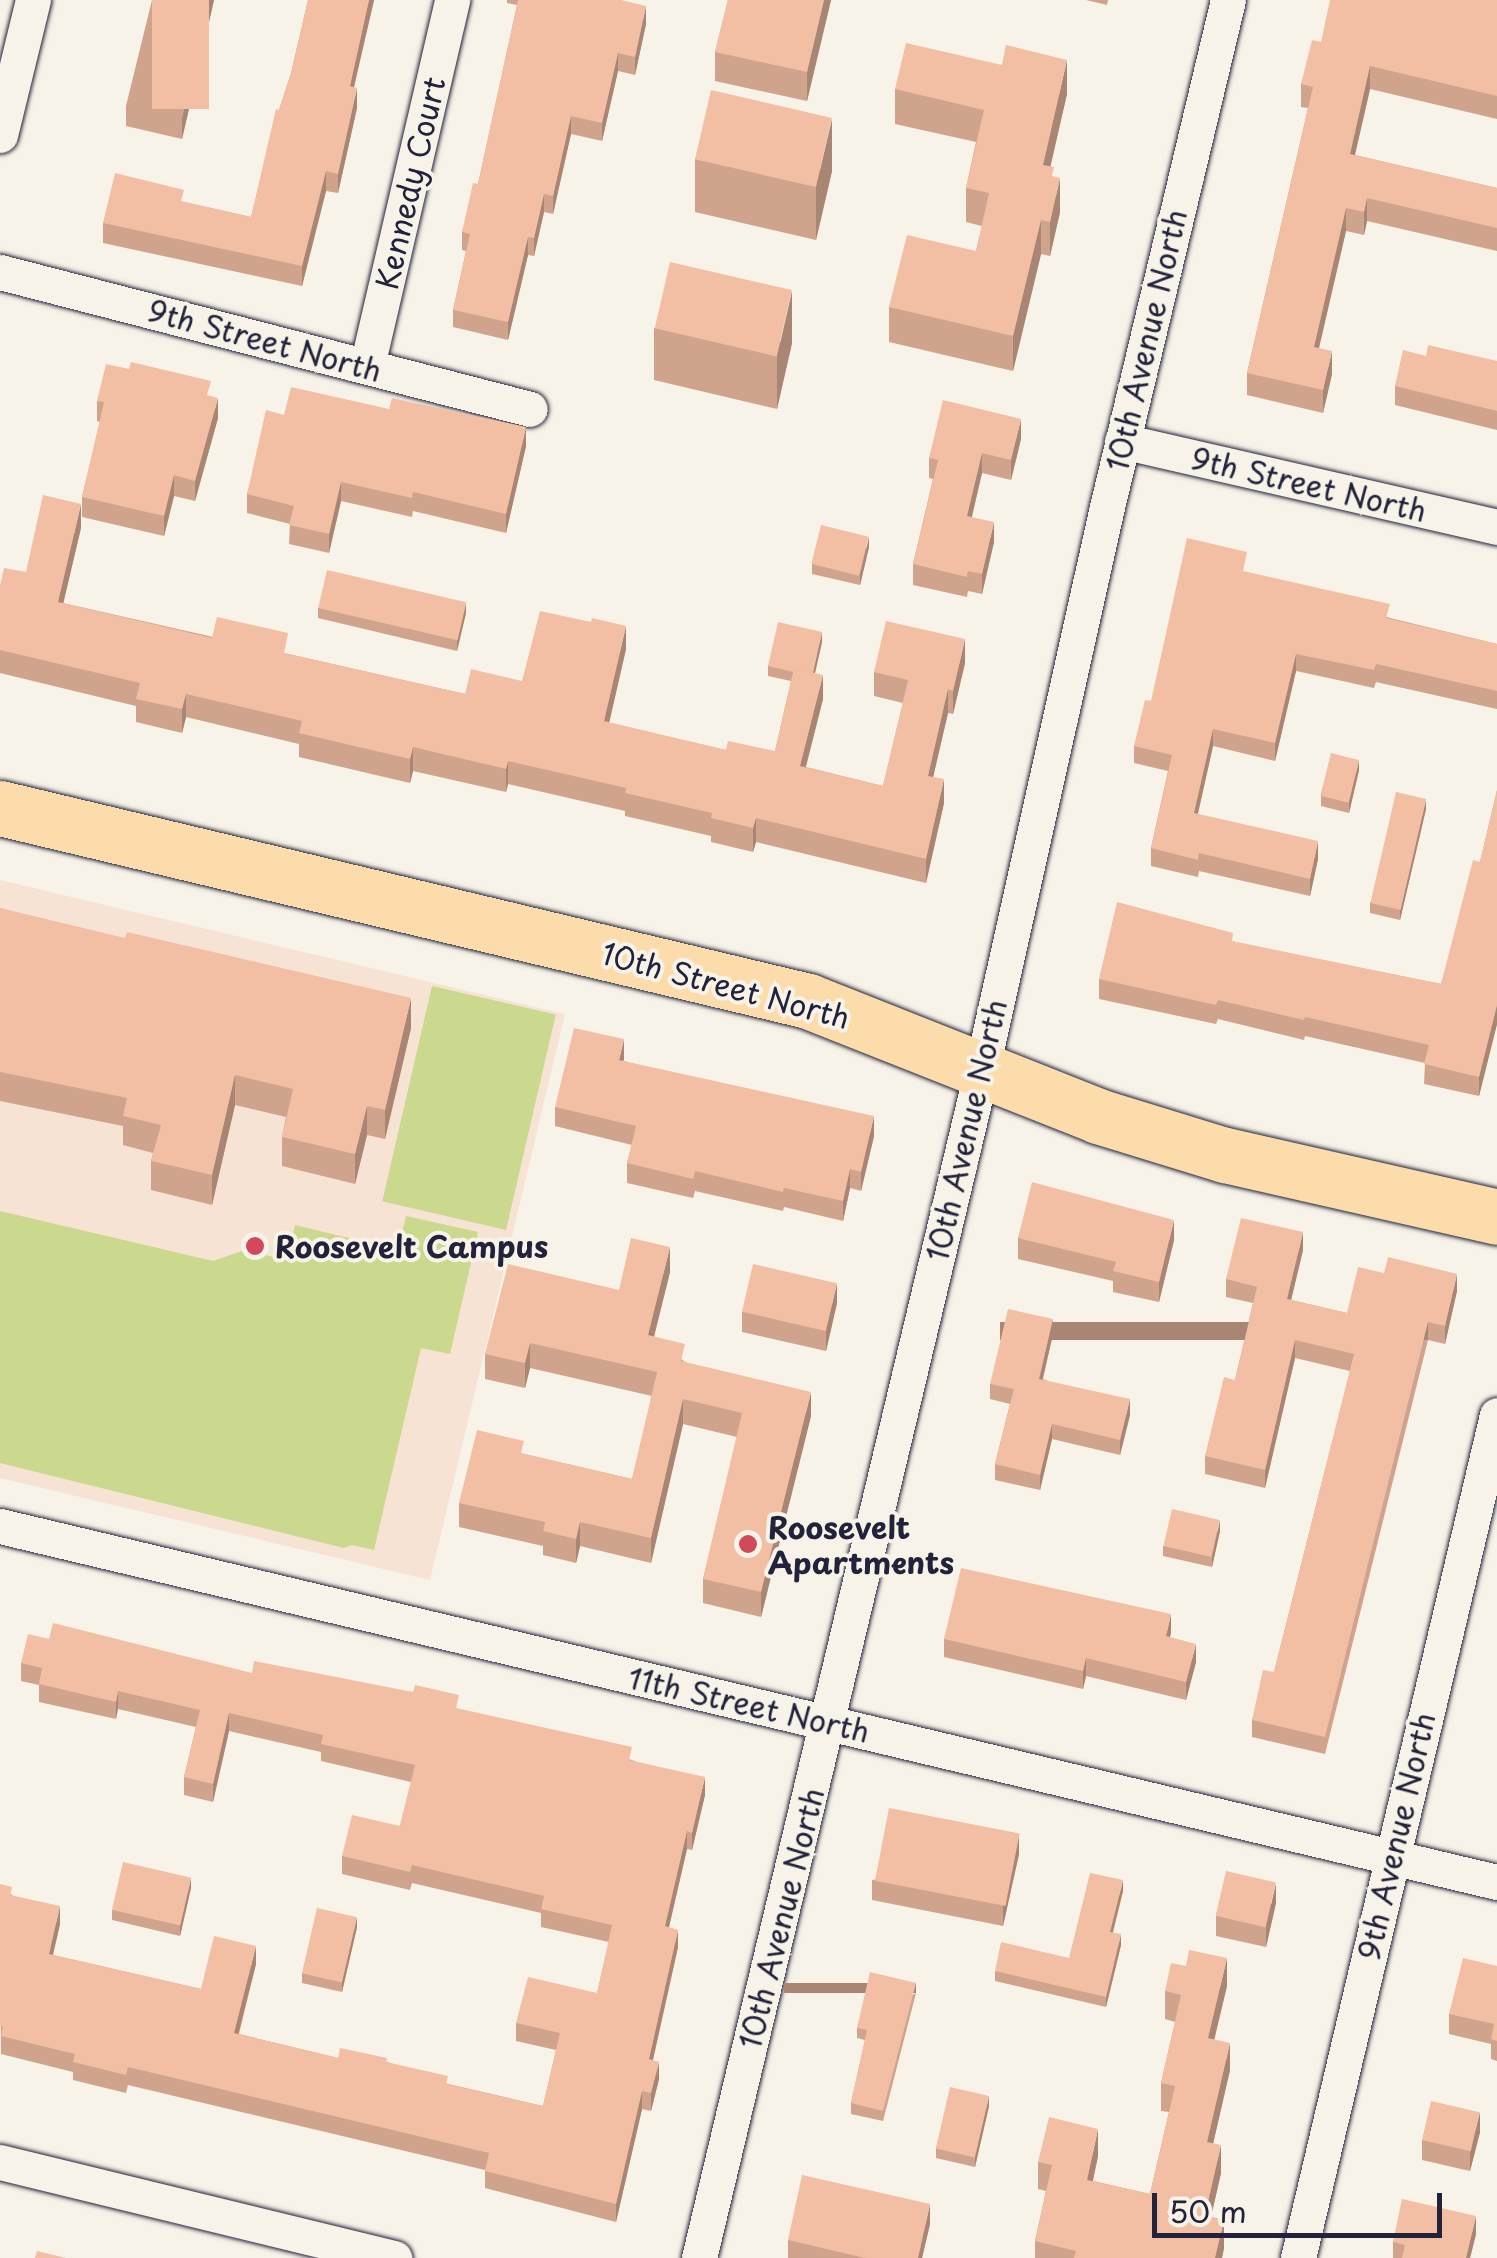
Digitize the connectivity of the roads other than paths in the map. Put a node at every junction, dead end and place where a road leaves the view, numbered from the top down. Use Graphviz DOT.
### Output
graph roads {
  1 [pos="33,0"];
  2 [pos="452,0"];
  3 [pos="1228,0"];
  4 [pos="10,53"];
  5 [pos="0,135"];
  6 [pos="0,272"];
  7 [pos="368,366"];
  8 [pos="530,409"];
  9 [pos="1122,441"];
  10 [pos="1497,527"];
  11 [pos="0,808"];
  12 [pos="982,1068"];
  13 [pos="1497,1217"];
  14 [pos="1497,1415"];
  15 [pos="0,1526"];
  16 [pos="828,1722"];
  17 [pos="1390,1857"];
  18 [pos="1497,1882"];
  19 [pos="0,2162"];
  20 [pos="395,2258"];
  21 [pos="699,2258"];
  22 [pos="1298,2258"];
  1 -- 4 [label="street"];
  2 -- 7 [label="street, Kennedy Court"];
  3 -- 9 [label="street, 10th Avenue North"];
  4 -- 5 [label="street"];
  6 -- 7 [label="street, 9th Street North"];
  7 -- 8 [label="street, 9th Street North"];
  9 -- 10 [label="street, 9th Street North"];
  9 -- 12 [label="street, 10th Avenue North"];
  11 -- 12 [label="main road, 10th Street North"];
  12 -- 13 [label="main road, 10th Street North"];
  12 -- 16 [label="street, 10th Avenue North"];
  14 -- 17 [label="street, 9th Avenue North"];
  15 -- 16 [label="street, 11th Street North"];
  16 -- 17 [label="street, 11th Street North"];
  16 -- 21 [label="street, 10th Avenue North"];
  17 -- 18 [label="street, 11th Street North"];
  17 -- 22 [label="street, 9th Avenue North"];
  19 -- 20 [label="street"];
}
